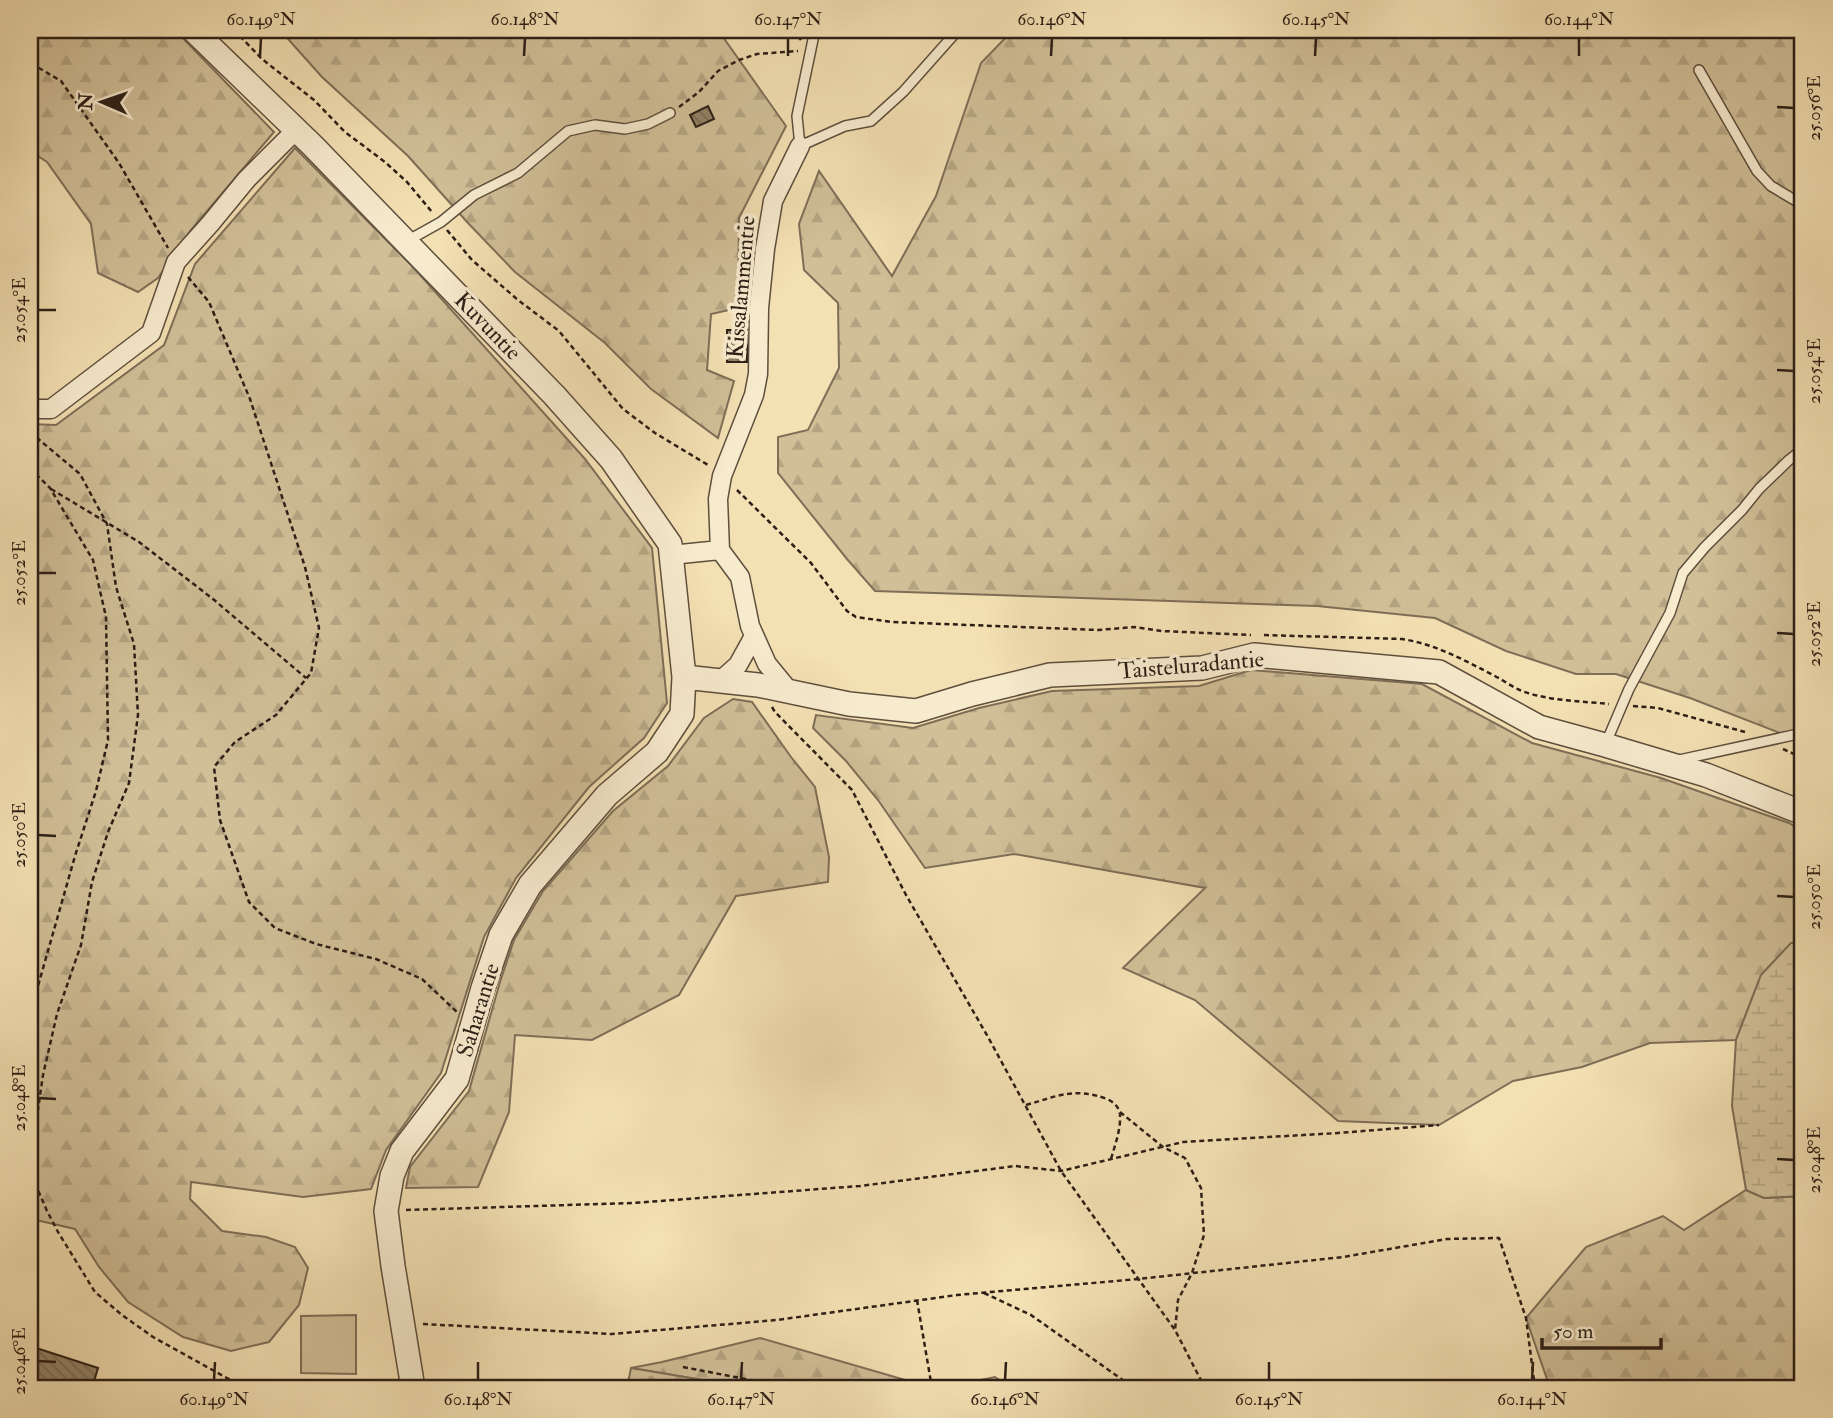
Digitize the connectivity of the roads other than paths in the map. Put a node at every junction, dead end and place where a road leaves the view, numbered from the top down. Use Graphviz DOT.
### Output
graph roads {
  1 [pos="193,30"];
  2 [pos="815,30"];
  3 [pos="958,30"];
  4 [pos="1699,70"];
  5 [pos="670,113"];
  6 [pos="296,130"];
  7 [pos="800,146"];
  8 [pos="1803,205"];
  9 [pos="405,242"];
  10 [pos="30,409"];
  11 [pos="1803,449"];
  12 [pos="720,550"];
  13 [pos="671,555"];
  14 [pos="754,636"];
  15 [pos="684,677"];
  16 [pos="720,681"];
  17 [pos="790,692"];
  18 [pos="1803,733"];
  19 [pos="1605,745"];
  20 [pos="1667,763"];
  21 [pos="1803,813"];
  22 [pos="413,1388"];
  1 -- 6 [label="street, Kuvuntie"];
  2 -- 7 [label="lane"];
  3 -- 7 [label="lane"];
  4 -- 8 [label="lane"];
  5 -- 9 [label="lane"];
  6 -- 9 [label="street, Kuvuntie"];
  6 -- 10 [label="street"];
  7 -- 12 [label="street, Kissalammentie"];
  9 -- 13 [label="street, Kuvuntie"];
  11 -- 19 [label="lane"];
  12 -- 13 [label="street"];
  12 -- 14 [label="street"];
  13 -- 15 [label="street, Kuvuntie"];
  14 -- 16 [label="street"];
  14 -- 17 [label="street"];
  15 -- 16 [label="street, Taisteluradantie"];
  15 -- 22 [label="street, Saharantie"];
  16 -- 17 [label="street, Taisteluradantie"];
  17 -- 19 [label="street, Taisteluradantie"];
  18 -- 20 [label="lane"];
  19 -- 20 [label="street, Taisteluradantie"];
  20 -- 21 [label="street, Taisteluradantie"];
}
